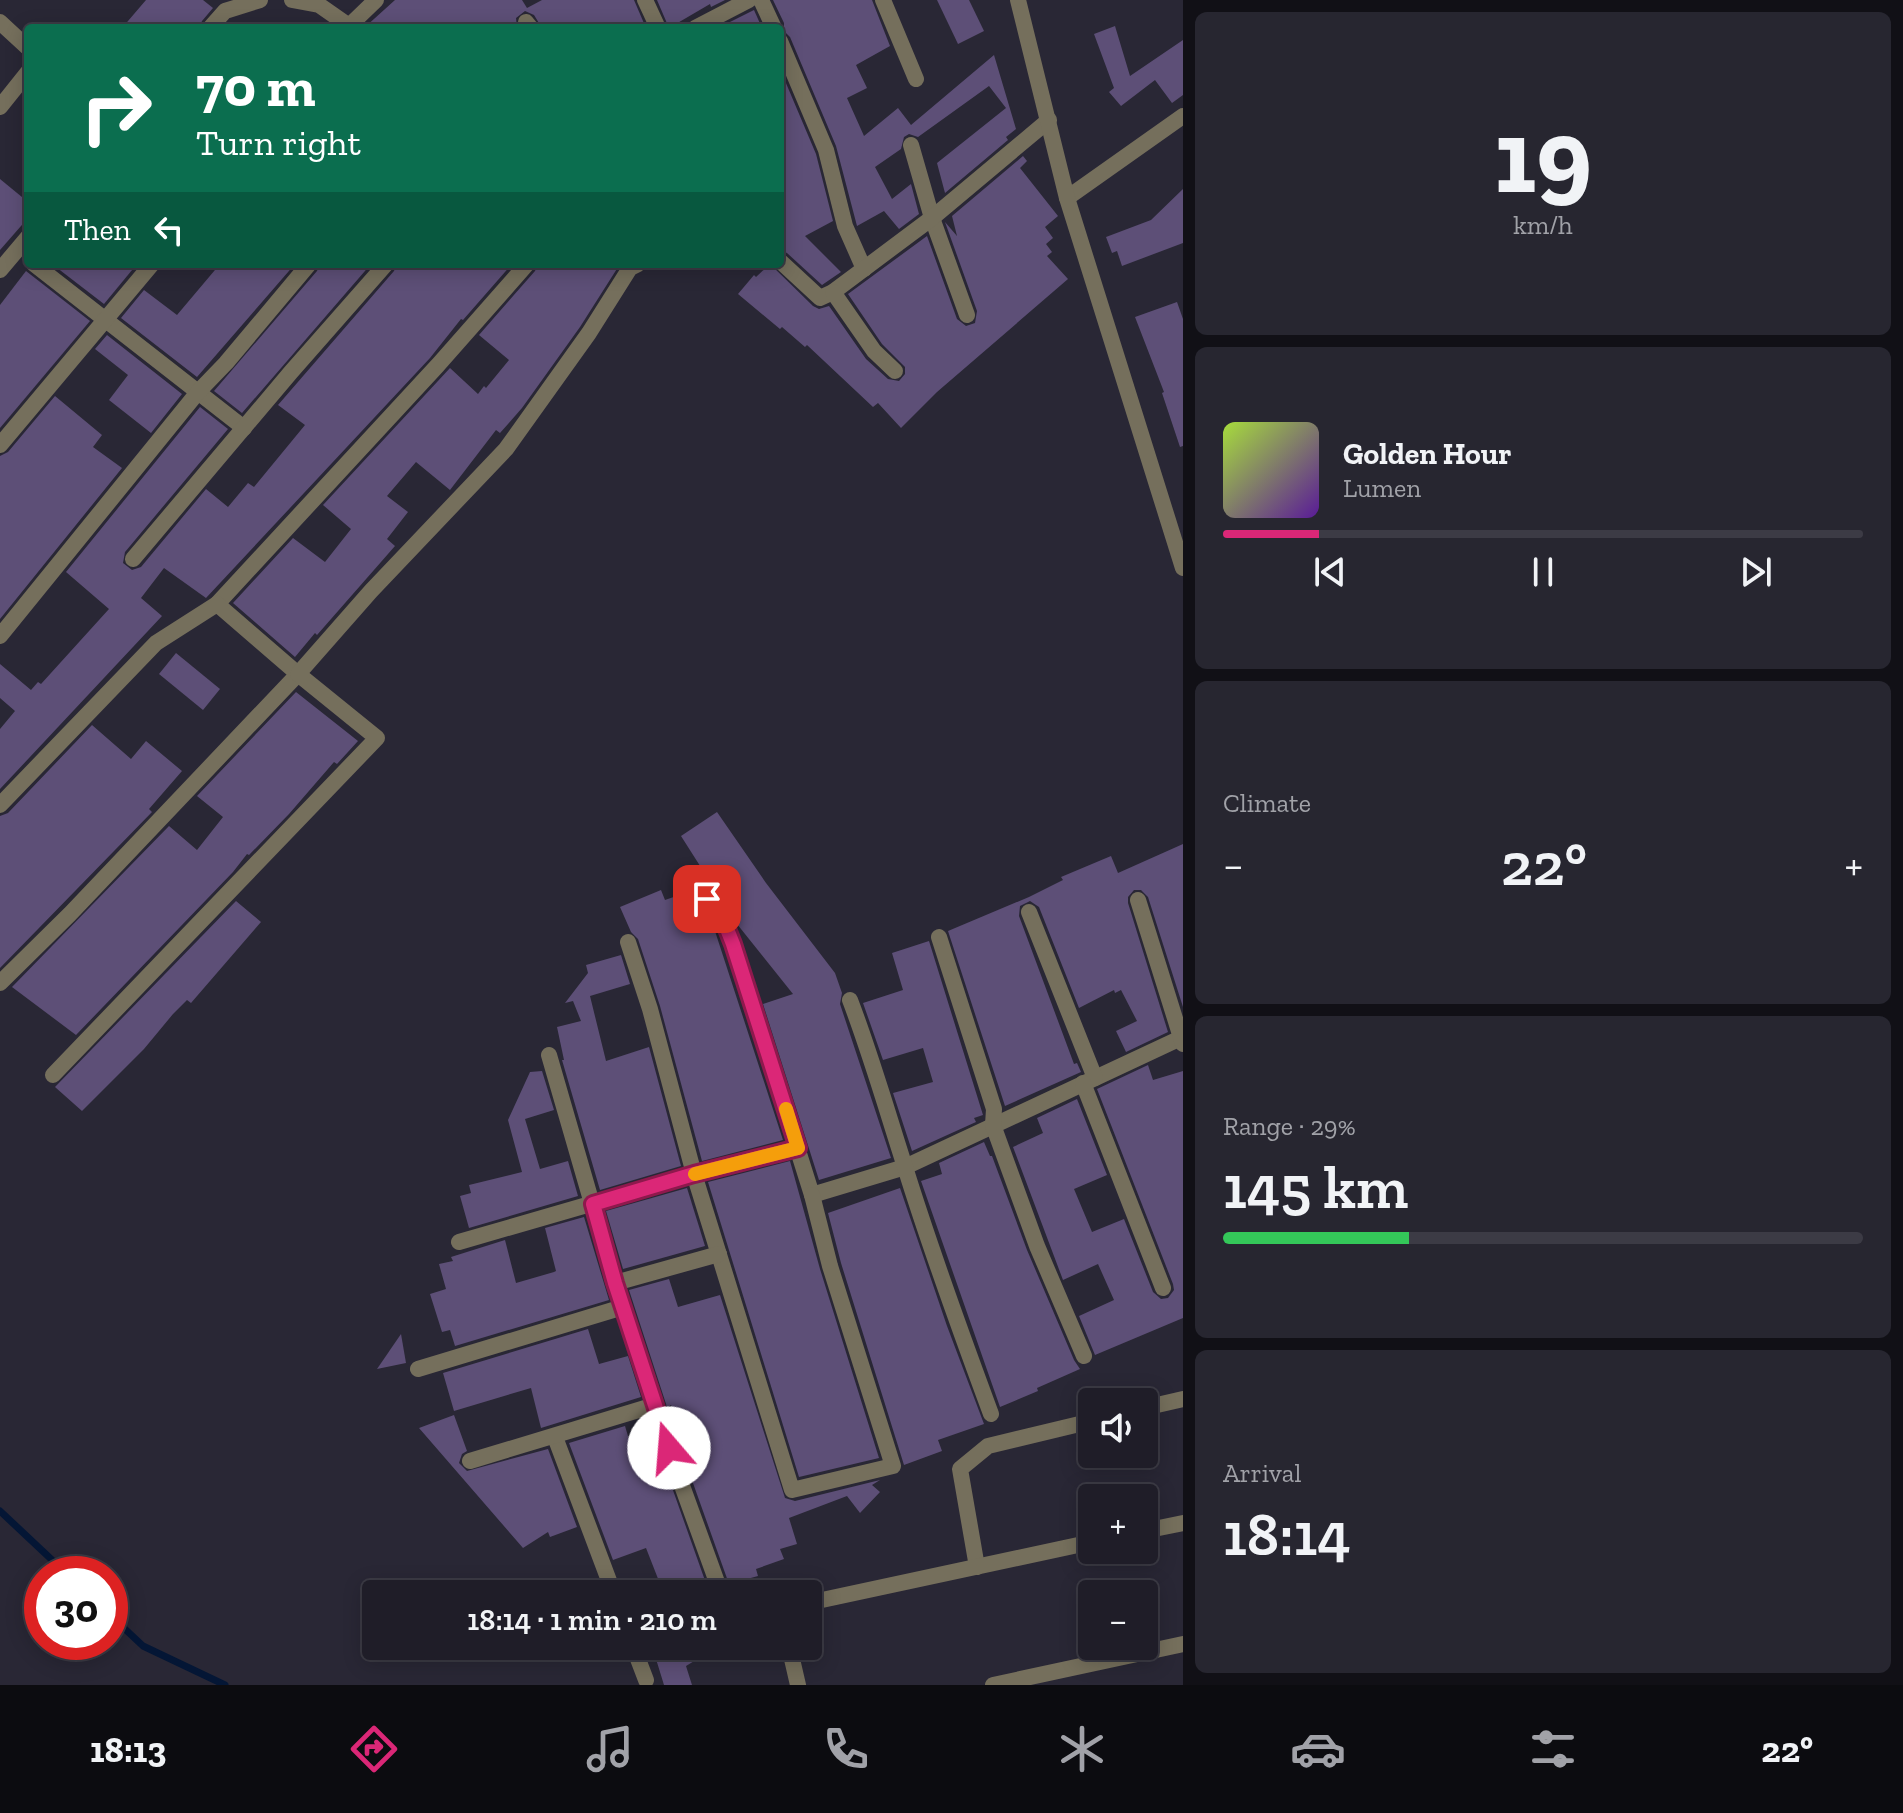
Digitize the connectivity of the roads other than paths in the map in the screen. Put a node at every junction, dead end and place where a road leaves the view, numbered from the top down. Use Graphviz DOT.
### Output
graph roads {
  1 [pos="260,0"];
  2 [pos="292,0"];
  3 [pos="376,0"];
  4 [pos="645,0"];
  5 [pos="749,0"];
  6 [pos="761,0"];
  7 [pos="883,0"];
  8 [pos="1018,0"];
  9 [pos="0,22"];
  10 [pos="214,24"];
  11 [pos="345,24"];
  12 [pos="352,24"];
  13 [pos="656,24"];
  14 [pos="703,24"];
  15 [pos="772,24"];
  16 [pos="24,44"];
  17 [pos="784,50"];
  18 [pos="24,77"];
  19 [pos="916,79"];
  20 [pos="0,107"];
  21 [pos="1183,116"];
  22 [pos="1049,120"];
  23 [pos="911,145"];
  24 [pos="1067,198"];
  25 [pos="932,218"];
  26 [pos="24,249"];
  27 [pos="784,265"];
  28 [pos="39,268"];
  29 [pos="149,268"];
  30 [pos="306,268"];
  31 [pos="383,268"];
  32 [pos="523,268"];
  33 [pos="630,268"];
  34 [pos="864,269"];
  35 [pos="0,270"];
  36 [pos="833,292"];
  37 [pos="967,315"];
  38 [pos="106,321"];
  39 [pos="895,371"];
  40 [pos="198,392"];
  41 [pos="244,428"];
  42 [pos="0,445"];
  43 [pos="133,559"];
  44 [pos="1183,568"];
  45 [pos="217,604"];
  46 [pos="0,636"];
  47 [pos="298,674"];
  48 [pos="0,805"];
  49 [pos="692,880"];
  50 [pos="1138,900"];
  51 [pos="1029,912"];
  52 [pos="939,937"];
  53 [pos="628,942"];
  54 [pos="0,983"];
  55 [pos="850,1000"];
  56 [pos="1182,1040"];
  57 [pos="549,1055"];
  58 [pos="53,1075"];
  59 [pos="1089,1081"];
  60 [pos="993,1125"];
  61 [pos="798,1148"];
  62 [pos="905,1167"];
  63 [pos="694,1174"];
  64 [pos="812,1195"];
  65 [pos="593,1204"];
  66 [pos="459,1242"];
  67 [pos="719,1254"];
  68 [pos="615,1283"];
  69 [pos="1163,1288"];
  70 [pos="623,1307"];
  71 [pos="1084,1356"];
  72 [pos="418,1369"];
  73 [pos="1183,1399"];
  74 [pos="655,1405"];
  75 [pos="1158,1405"];
  76 [pos="991,1414"];
  77 [pos="1078,1424"];
  78 [pos="555,1437"];
  79 [pos="470,1461"];
  80 [pos="1183,1523"];
  81 [pos="1158,1528"];
  82 [pos="1078,1545"];
  83 [pos="977,1567"];
  84 [pos="609,1580"];
  85 [pos="716,1580"];
  86 [pos="822,1600"];
  87 [pos="1183,1644"];
  88 [pos="638,1660"];
  89 [pos="792,1660"];
  90 [pos="646,1680"];
  91 [pos="798,1685"];
  92 [pos="993,1685"];
  1 -- 10 [label="street"];
  2 -- 11 [label="street"];
  3 -- 12 [label="street"];
  4 -- 13 [label="street"];
  5 -- 14 [label="street"];
  6 -- 15 [label="street"];
  7 -- 19 [label="street"];
  8 -- 22 [label="street"];
  9 -- 16 [label="street"];
  17 -- 34 [label="street"];
  18 -- 20 [label="street"];
  21 -- 24 [label="street"];
  22 -- 24 [label="street"];
  22 -- 25 [label="street"];
  23 -- 25 [label="street"];
  24 -- 44 [label="street"];
  25 -- 34 [label="street"];
  25 -- 37 [label="street"];
  26 -- 35 [label="street"];
  27 -- 36 [label="street"];
  28 -- 38 [label="street"];
  29 -- 38 [label="street"];
  30 -- 40 [label="street"];
  31 -- 41 [label="street"];
  32 -- 45 [label="street"];
  33 -- 47 [label="street"];
  34 -- 36 [label="street"];
  36 -- 39 [label="street"];
  38 -- 40 [label="street"];
  38 -- 42 [label="street"];
  40 -- 41 [label="street"];
  40 -- 46 [label="street"];
  41 -- 43 [label="street"];
  45 -- 47 [label="street"];
  45 -- 48 [label="street"];
  47 -- 54 [label="street"];
  47 -- 58 [label="street"];
  49 -- 61 [label="street"];
  50 -- 56 [label="street"];
  51 -- 59 [label="street"];
  52 -- 60 [label="street"];
  53 -- 63 [label="street"];
  55 -- 62 [label="street"];
  56 -- 59 [label="street"];
  57 -- 65 [label="street"];
  59 -- 60 [label="street"];
  59 -- 69 [label="street"];
  60 -- 62 [label="street"];
  60 -- 71 [label="street"];
  61 -- 63 [label="street"];
  61 -- 64 [label="street"];
  62 -- 64 [label="street"];
  62 -- 76 [label="street"];
  63 -- 65 [label="street"];
  63 -- 67 [label="street"];
  64 -- 67 [label="street"];
  65 -- 66 [label="street"];
  65 -- 68 [label="street"];
  67 -- 68 [label="street"];
  68 -- 70 [label="street"];
  70 -- 72 [label="street"];
  70 -- 74 [label="street"];
  73 -- 75 [label="street"];
  74 -- 78 [label="street"];
  74 -- 85 [label="street"];
  77 -- 83 [label="street"];
  78 -- 79 [label="street"];
  78 -- 84 [label="street"];
  80 -- 81 [label="street"];
  82 -- 83 [label="street"];
  83 -- 86 [label="street"];
  87 -- 92 [label="street"];
  88 -- 90 [label="street"];
  89 -- 91 [label="street"];
}
